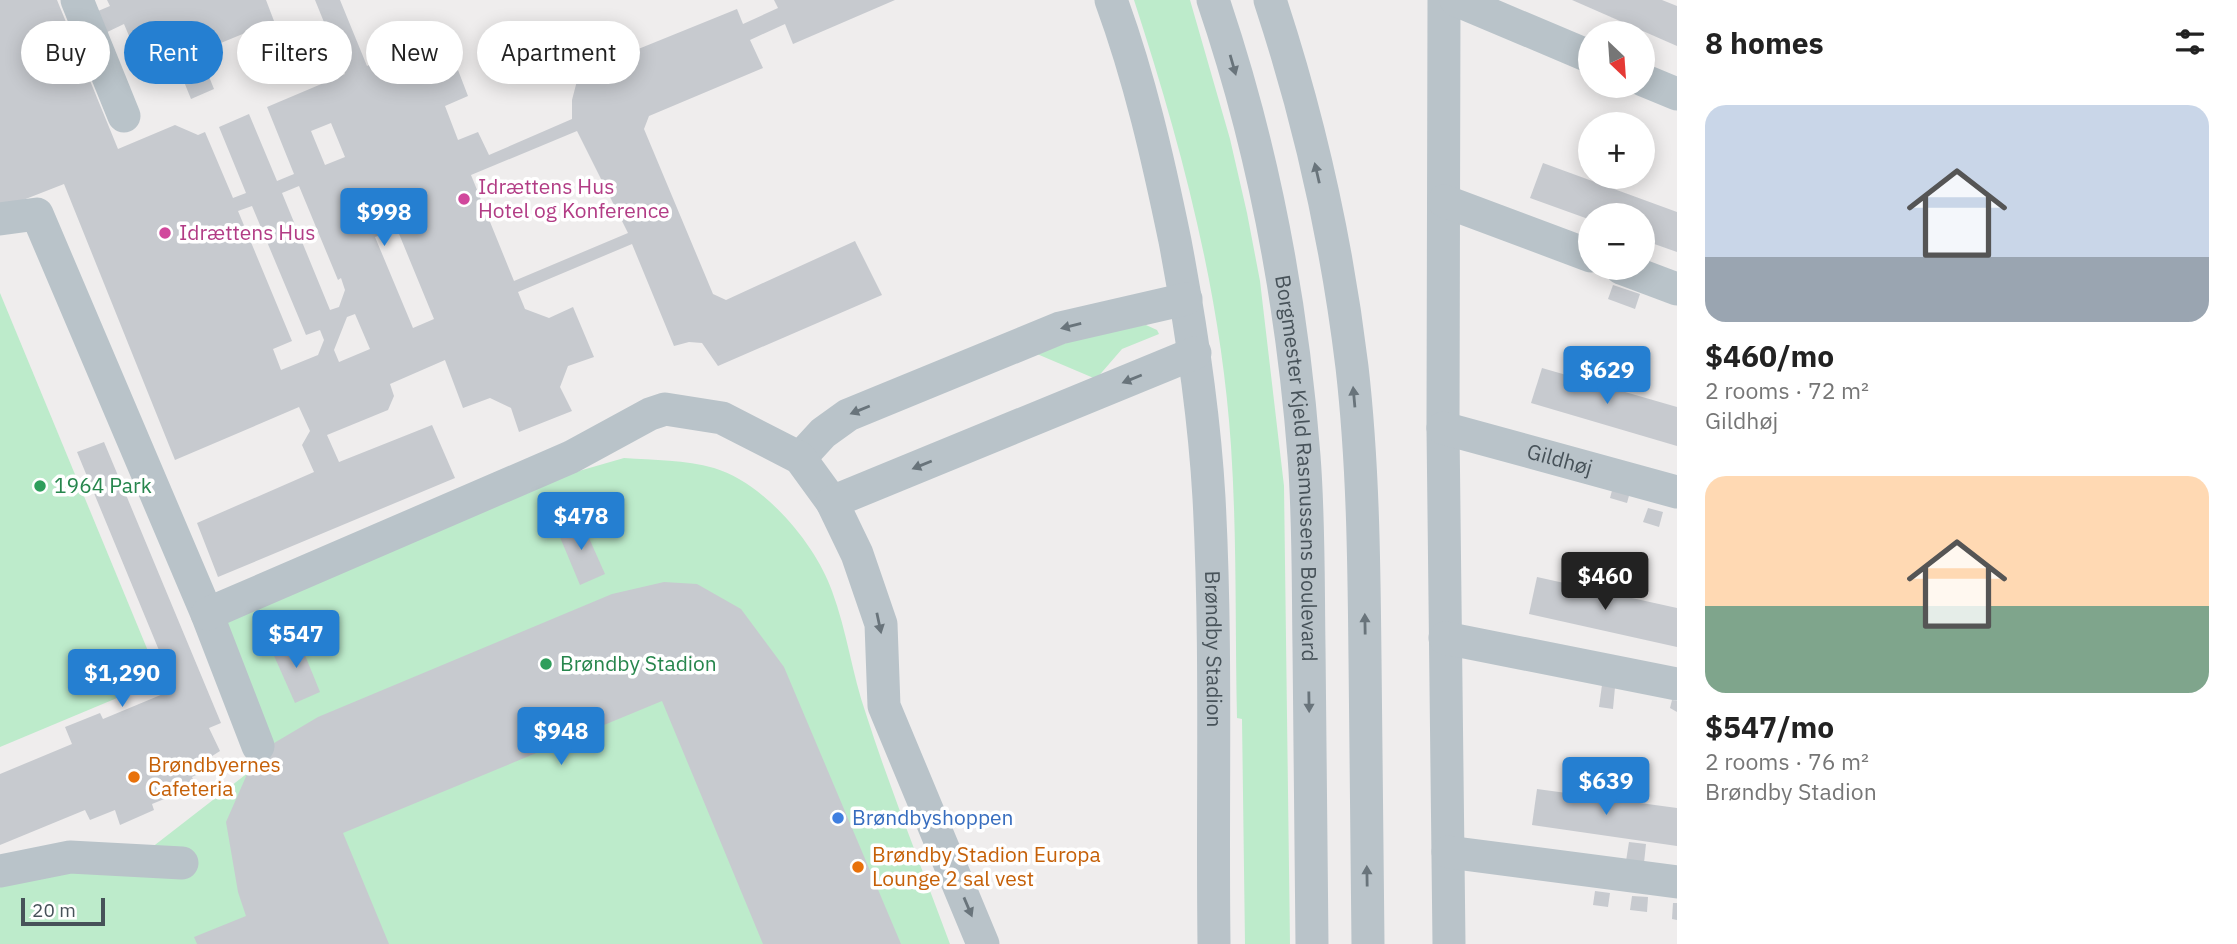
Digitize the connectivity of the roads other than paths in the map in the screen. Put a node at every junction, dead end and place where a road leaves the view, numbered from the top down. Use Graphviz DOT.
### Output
graph roads {
  1 [pos="77,0"];
  2 [pos="1111,0"];
  3 [pos="1213,0"];
  4 [pos="1270,0"];
  5 [pos="1444,0"];
  6 [pos="1456,0"];
  7 [pos="1578,52"];
  8 [pos="1656,85"];
  9 [pos="1677,94"];
  10 [pos="124,116"];
  11 [pos="1444,201"];
  12 [pos="0,219"];
  13 [pos="1578,251"];
  14 [pos="1653,280"];
  15 [pos="1677,289"];
  16 [pos="1186,299"];
  17 [pos="1195,352"];
  18 [pos="1443,428"];
  19 [pos="800,458"];
  20 [pos="1677,492"];
  21 [pos="832,502"];
  22 [pos="207,614"];
  23 [pos="1445,638"];
  24 [pos="1677,684"];
  25 [pos="258,746"];
  26 [pos="1448,852"];
  27 [pos="182,863"];
  28 [pos="0,871"];
  29 [pos="1677,882"];
  30 [pos="983,944"];
  31 [pos="1213,944"];
  32 [pos="1312,944"];
  33 [pos="1368,944"];
  34 [pos="1449,944"];
  1 -- 10 [label="street"];
  2 -- 16 [label="street, Brøndby Stadion"];
  3 -- 32 [label="street, Borgmester Kjeld Rasmussens Boulevard, one-way"];
  33 -- 4 [label="street, one-way"];
  5 -- 11 [label="street"];
  6 -- 7 [label="street"];
  8 -- 9 [label="street"];
  11 -- 13 [label="street"];
  11 -- 18 [label="street"];
  12 -- 22 [label="street"];
  14 -- 15 [label="street"];
  16 -- 17 [label="street, Brøndby Stadion"];
  16 -- 19 [label="street, one-way"];
  17 -- 21 [label="street, one-way"];
  17 -- 31 [label="street, Brøndby Stadion"];
  18 -- 20 [label="street, Gildhøj"];
  18 -- 23 [label="street"];
  19 -- 21 [label="street"];
  19 -- 22 [label="street"];
  21 -- 30 [label="street, one-way"];
  22 -- 25 [label="street"];
  23 -- 24 [label="street"];
  23 -- 26 [label="street"];
  26 -- 29 [label="street"];
  26 -- 34 [label="street"];
  27 -- 28 [label="street"];
}
